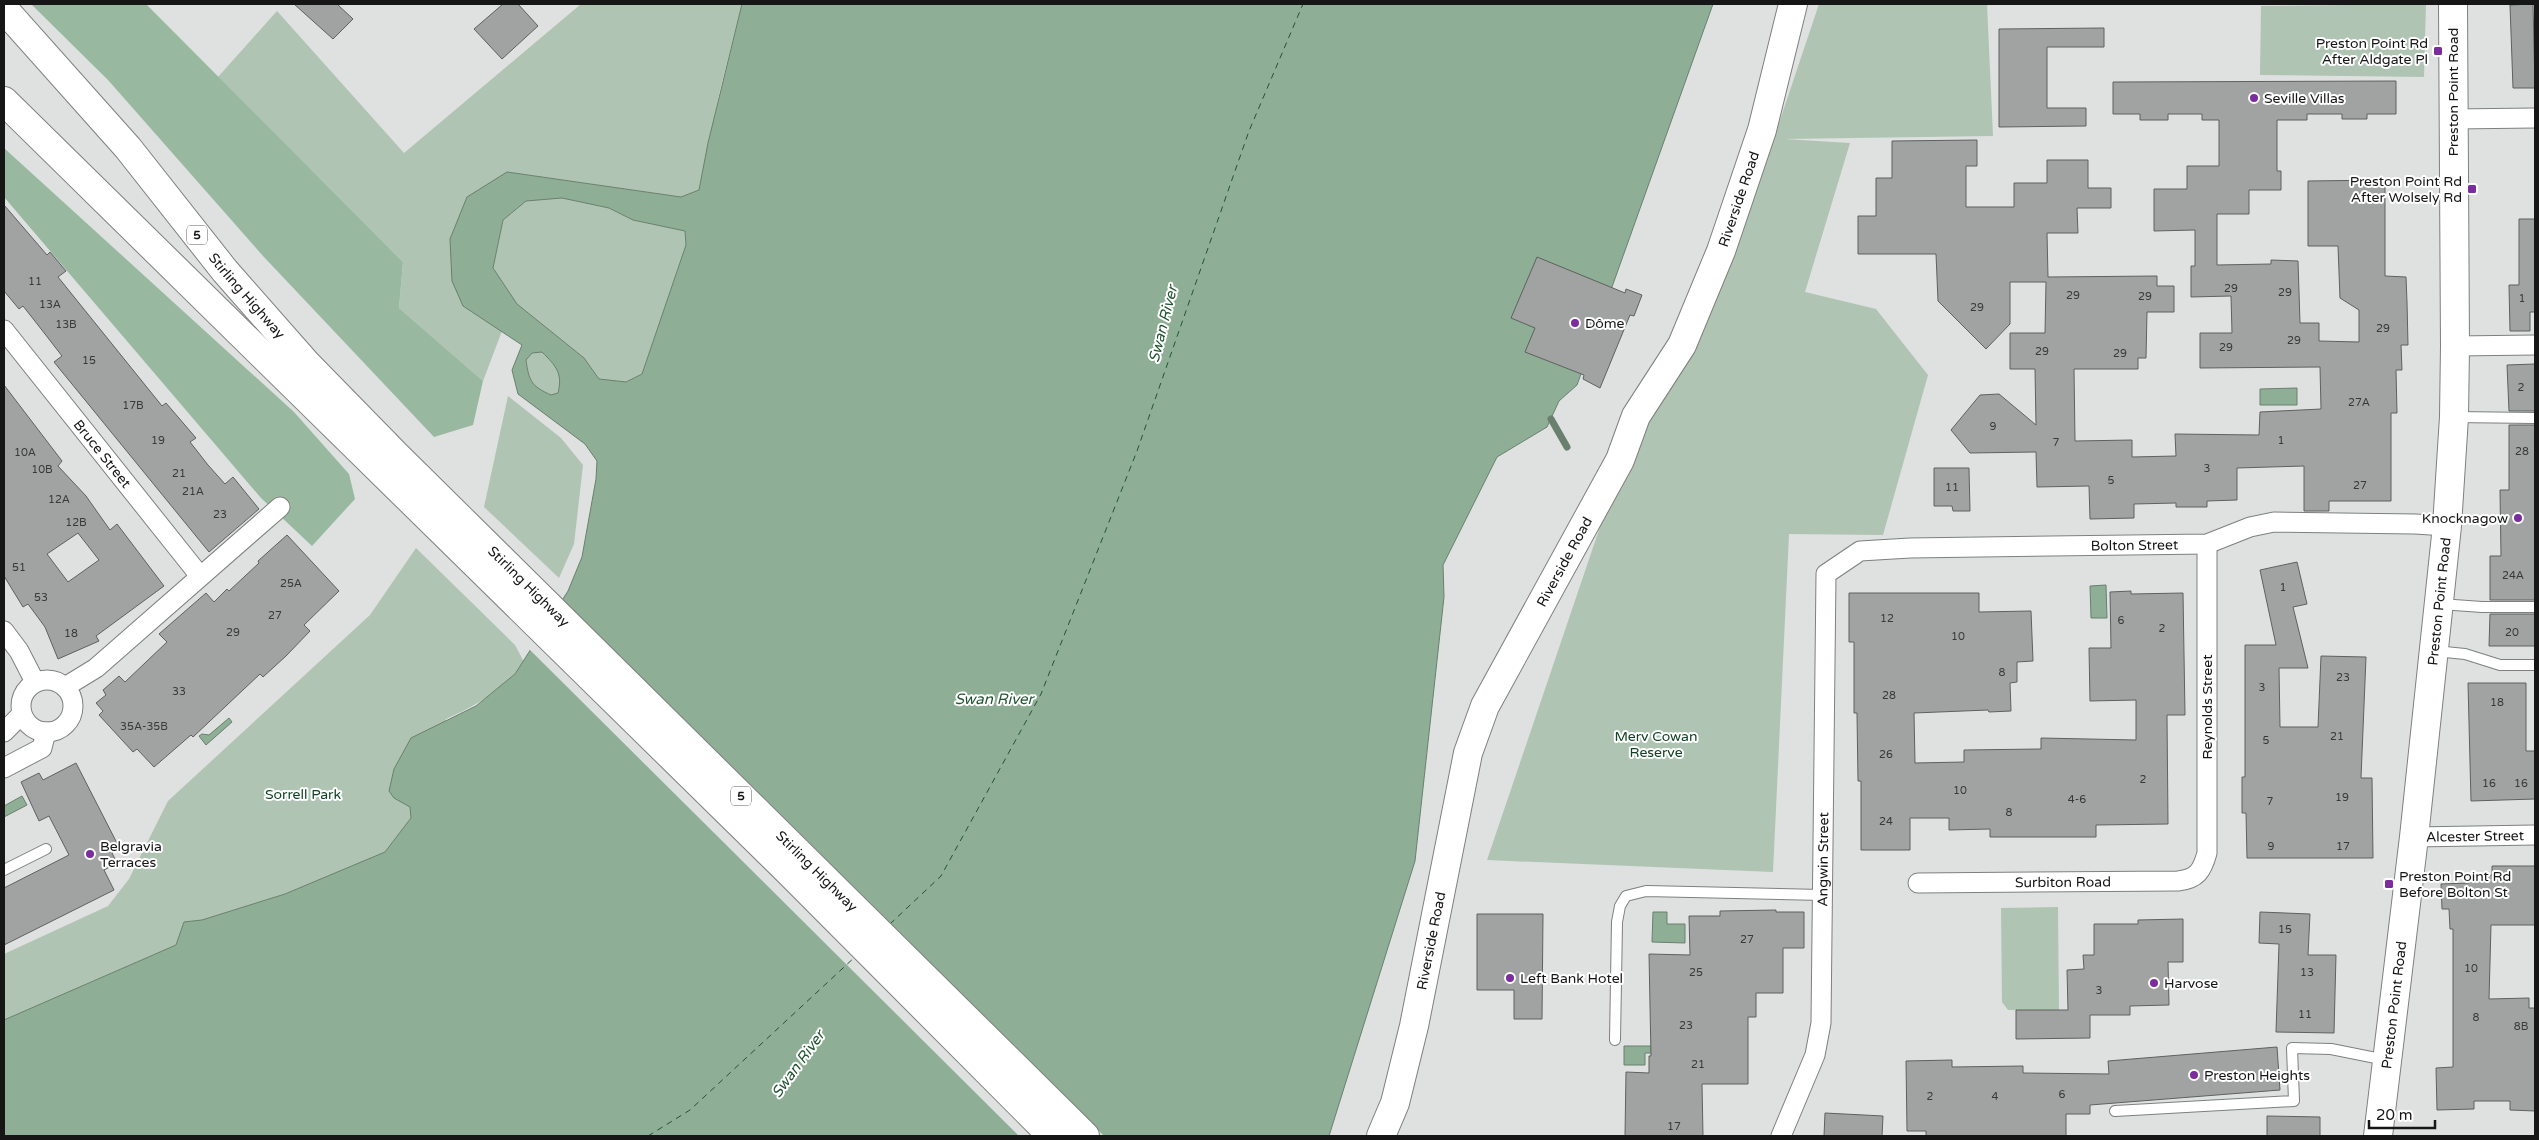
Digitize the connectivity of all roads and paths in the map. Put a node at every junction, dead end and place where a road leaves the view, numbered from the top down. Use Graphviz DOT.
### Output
graph roads {
  1 [pos="1794,4"];
  2 [pos="1808,4"];
  3 [pos="2453,4"];
  4 [pos="4,9"];
  5 [pos="4,102"];
  6 [pos="2535,118"];
  7 [pos="2453,119"];
  8 [pos="4,330"];
  9 [pos="2535,345"];
  10 [pos="2455,346"];
  11 [pos="2454,417"];
  12 [pos="2535,418"];
  13 [pos="388,464"];
  14 [pos="280,507"];
  15 [pos="2447,526"];
  16 [pos="2206,544"];
  17 [pos="1826,574"];
  18 [pos="200,576"];
  19 [pos="2440,604"];
  20 [pos="2535,607"];
  21 [pos="4,631"];
  22 [pos="2434,651"];
  23 [pos="2535,665"];
  24 [pos="35,682"];
  25 [pos="66,687"];
  26 [pos="22,714"];
  27 [pos="4,732"];
  28 [pos="46,732"];
  29 [pos="4,768"];
  30 [pos="2535,835"];
  31 [pos="2414,837"];
  32 [pos="46,849"];
  33 [pos="2202,869"];
  34 [pos="4,870"];
  35 [pos="1918,883"];
  36 [pos="1822,895"];
  37 [pos="1615,1040"];
  38 [pos="2387,1061"];
  39 [pos="2114,1111"];
  40 [pos="1052,1136"];
  41 [pos="1085,1136"];
  42 [pos="1381,1136"];
  43 [pos="1400,1136"];
  44 [pos="1781,1136"];
  45 [pos="2378,1136"];
  1 -- 42 [label="main road, Riverside Road"];
  2 -- 43 [label="main road, Riverside Road"];
  3 -- 7 [label="main road, Preston Point Road"];
  4 -- 13 [label="main road, Stirling Highway / 5"];
  5 -- 13 [label="main road, Stirling Highway / 5"];
  6 -- 7 [label="street"];
  7 -- 10 [label="main road, Preston Point Road"];
  8 -- 18 [label="street, Bruce Street"];
  9 -- 10 [label="street"];
  10 -- 11 [label="main road, Preston Point Road"];
  11 -- 12 [label="lane"];
  11 -- 15 [label="main road, Preston Point Road"];
  13 -- 40 [label="main road, Stirling Highway / 5"];
  13 -- 41 [label="main road, Stirling Highway / 5"];
  14 -- 18 [label="street"];
  15 -- 16 [label="street, Bolton Street"];
  15 -- 19 [label="main road, Preston Point Road"];
  16 -- 17 [label="street, Bolton Street"];
  16 -- 33 [label="street, Reynolds Street"];
  17 -- 36 [label="street, Angwin Street"];
  18 -- 25 [label="street"];
  19 -- 20 [label="lane"];
  19 -- 22 [label="main road, Preston Point Road"];
  21 -- 24 [label="street"];
  22 -- 23 [label="lane"];
  22 -- 31 [label="main road, Preston Point Road"];
  24 -- 25 [label="street"];
  24 -- 26 [label="street"];
  25 -- 28 [label="street"];
  26 -- 27 [label="street"];
  26 -- 28 [label="street"];
  28 -- 29 [label="street"];
  30 -- 31 [label="street, Alcester Street"];
  31 -- 38 [label="main road, Preston Point Road"];
  32 -- 34 [label="lane"];
  33 -- 35 [label="street, Surbiton Road"];
  36 -- 37 [label="lane"];
  36 -- 44 [label="street, Angwin Street"];
  38 -- 39 [label="lane"];
  38 -- 45 [label="main road, Preston Point Road"];
}
